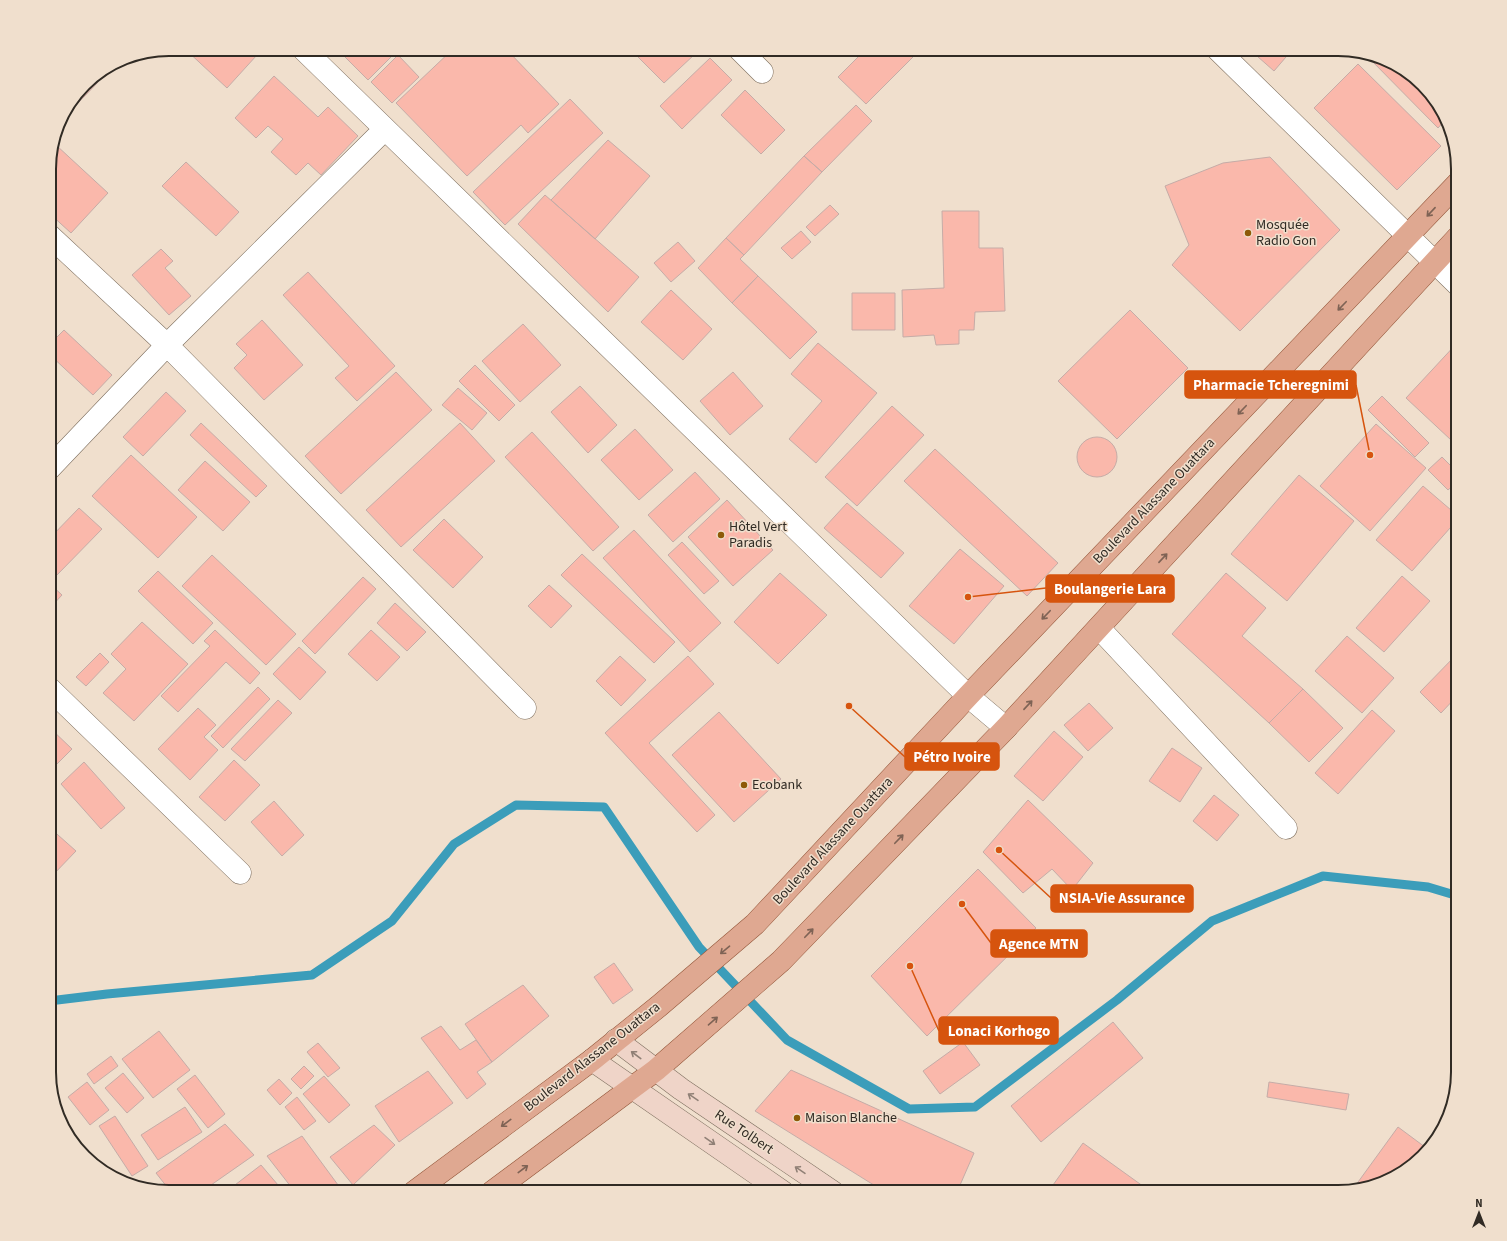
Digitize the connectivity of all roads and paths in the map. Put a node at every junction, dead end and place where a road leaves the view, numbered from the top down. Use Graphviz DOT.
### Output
graph roads {
  1 [pos="310,56"];
  2 [pos="746,56"];
  3 [pos="1224,56"];
  4 [pos="762,72"];
  5 [pos="385,129"];
  6 [pos="1451,191"];
  7 [pos="1408,237"];
  8 [pos="56,242"];
  9 [pos="1451,245"];
  10 [pos="1434,262"];
  11 [pos="1451,278"];
  12 [pos="167,345"];
  13 [pos="56,462"];
  14 [pos="1099,628"];
  15 [pos="56,695"];
  16 [pos="968,696"];
  17 [pos="525,708"];
  18 [pos="1006,728"];
  19 [pos="1286,828"];
  20 [pos="240,873"];
  21 [pos="616,1040"];
  22 [pos="592,1060"];
  23 [pos="656,1070"];
  24 [pos="632,1087"];
  25 [pos="423,1185"];
  26 [pos="501,1185"];
  27 [pos="773,1185"];
  28 [pos="823,1185"];
  1 -- 5 [label="street"];
  2 -- 4 [label="street"];
  3 -- 7 [label="street"];
  5 -- 12 [label="street"];
  5 -- 16 [label="street"];
  6 -- 7 [label="main road, Boulevard Alassane Ouattara, one-way"];
  7 -- 10 [label="street"];
  7 -- 16 [label="main road, Boulevard Alassane Ouattara, one-way"];
  8 -- 12 [label="street"];
  9 -- 10 [label="main road"];
  10 -- 11 [label="street"];
  14 -- 10 [label="main road, one-way"];
  12 -- 13 [label="street"];
  12 -- 17 [label="street"];
  18 -- 14 [label="main road, one-way"];
  14 -- 19 [label="street"];
  15 -- 20 [label="street"];
  16 -- 18 [label="street"];
  16 -- 21 [label="main road, Boulevard Alassane Ouattara, one-way"];
  23 -- 18 [label="main road, one-way"];
  21 -- 22 [label="main road, Boulevard Alassane Ouattara"];
  23 -- 21 [label="street, Rue Tolbert, one-way"];
  22 -- 24 [label="street, Rue Tolbert"];
  22 -- 25 [label="main road, Boulevard Alassane Ouattara, one-way"];
  23 -- 24 [label="main road"];
  28 -- 23 [label="street, Rue Tolbert, one-way"];
  26 -- 24 [label="main road, one-way"];
  24 -- 27 [label="street, Rue Tolbert, one-way"];
}
